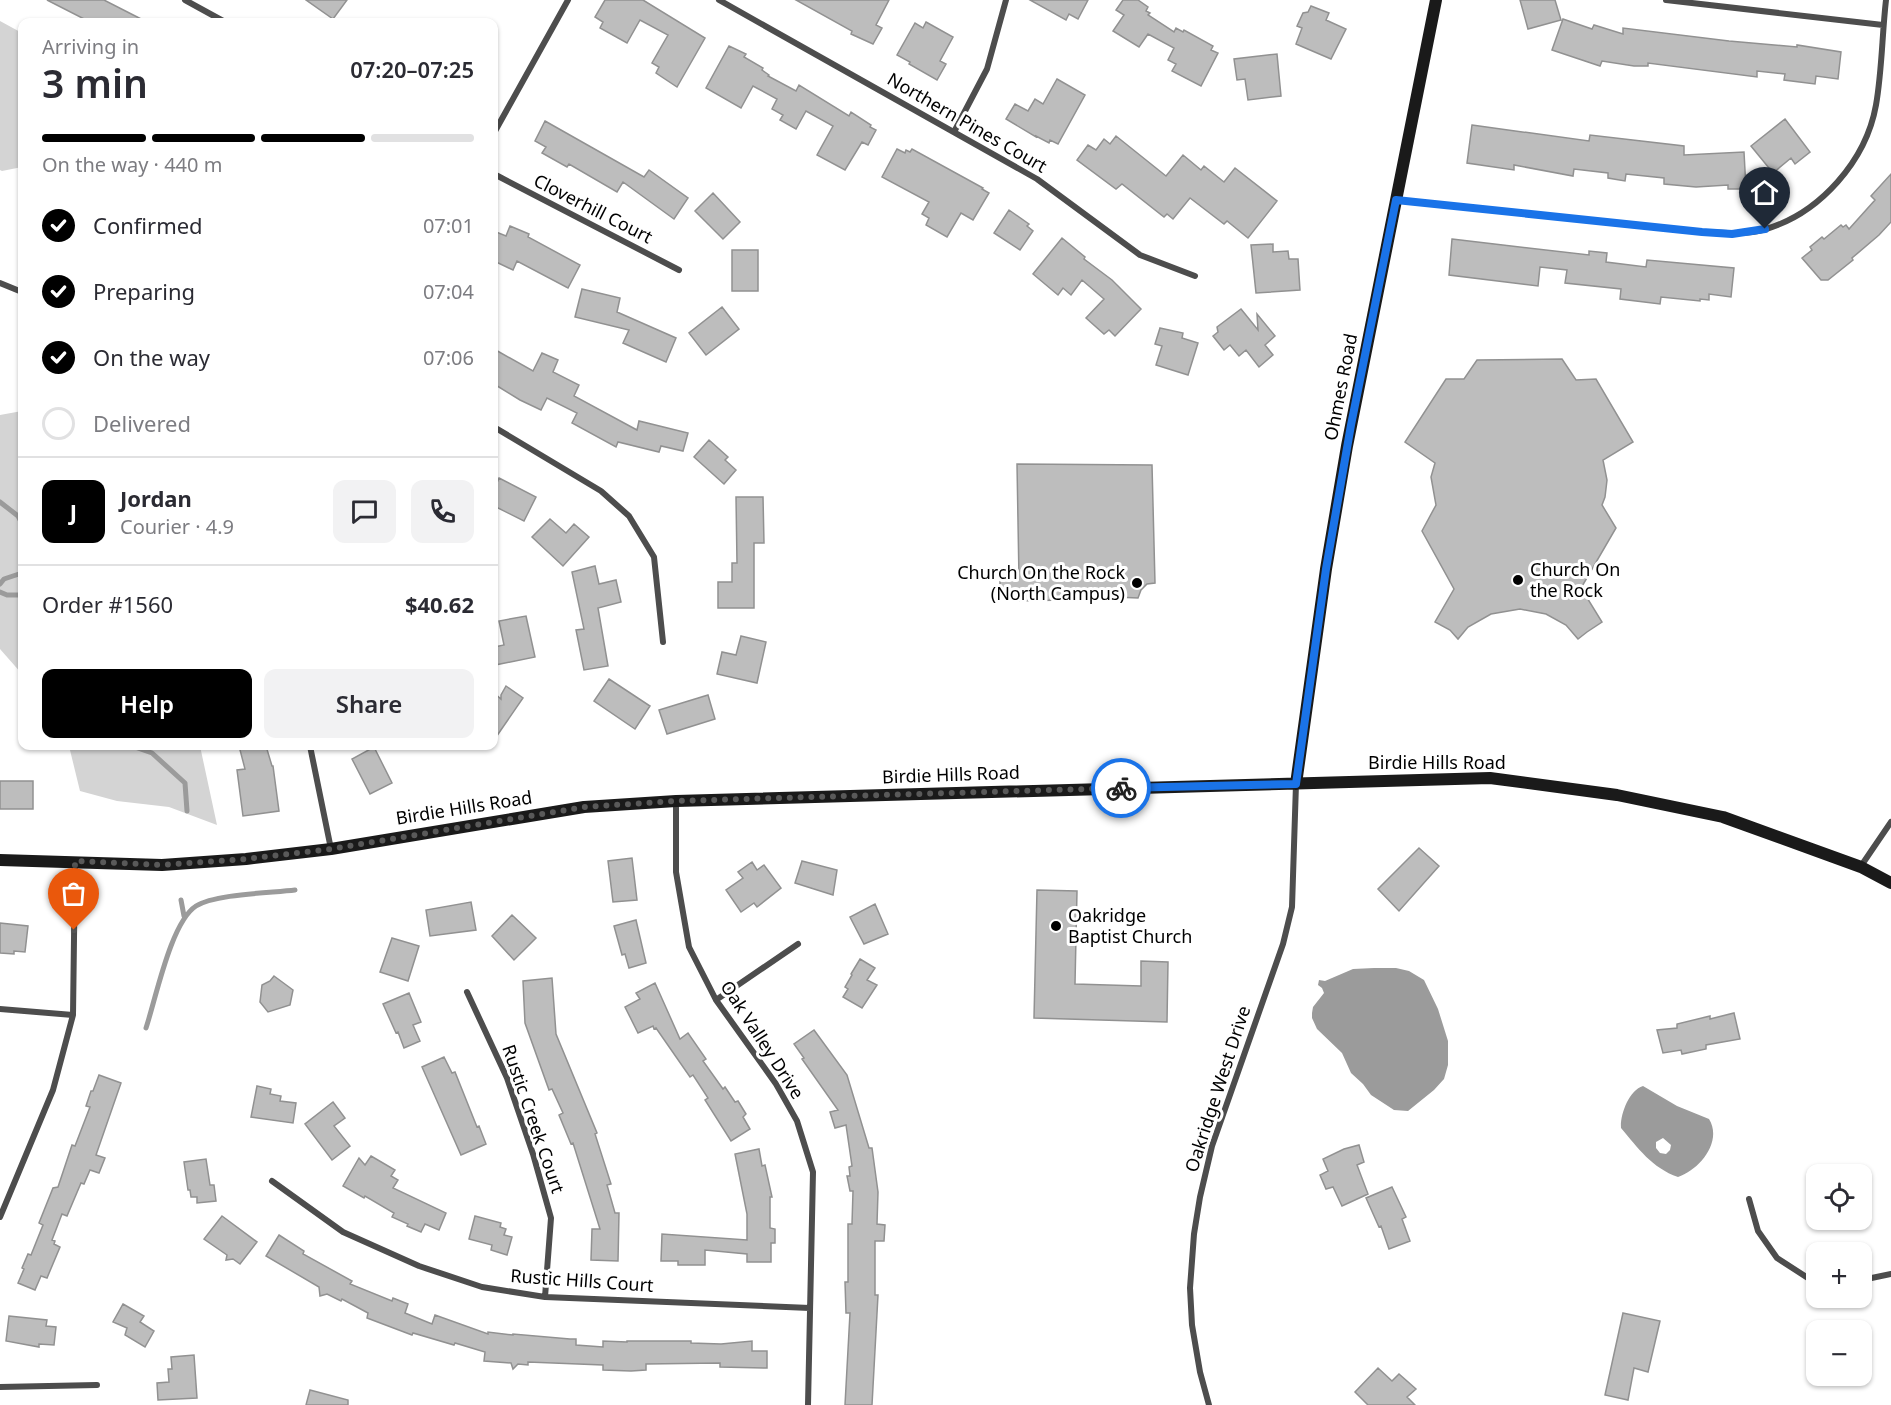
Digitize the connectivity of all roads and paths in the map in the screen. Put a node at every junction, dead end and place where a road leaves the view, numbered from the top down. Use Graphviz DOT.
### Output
graph roads {
  1 [pos="185,0"];
  2 [pos="568,0"];
  3 [pos="719,0"];
  4 [pos="1006,0"];
  5 [pos="1436,0"];
  6 [pos="1666,0"];
  7 [pos="1886,0"];
  8 [pos="218,18"];
  9 [pos="1883,25"];
  10 [pos="498,126"];
  11 [pos="954,132"];
  12 [pos="498,176"];
  13 [pos="1396,200"];
  14 [pos="679,270"];
  15 [pos="1195,276"];
  16 [pos="0,283"];
  17 [pos="18,290"];
  18 [pos="498,429"];
  19 [pos="663,642"];
  20 [pos="311,750"];
  21 [pos="1296,784"];
  22 [pos="676,801"];
  23 [pos="1891,822"];
  24 [pos="331,849"];
  25 [pos="0,860"];
  26 [pos="75,861"];
  27 [pos="1861,867"];
  28 [pos="1891,883"];
  29 [pos="798,944"];
  30 [pos="468,992"];
  31 [pos="716,1000"];
  32 [pos="0,1009"];
  33 [pos="73,1015"];
  34 [pos="272,1181"];
  35 [pos="1749,1199"];
  36 [pos="0,1217"];
  37 [pos="1891,1274"];
  38 [pos="1806,1277"];
  39 [pos="1872,1278"];
  40 [pos="545,1297"];
  41 [pos="810,1308"];
  42 [pos="97,1385"];
  43 [pos="0,1387"];
  44 [pos="808,1405"];
  45 [pos="1209,1405"];
  1 -- 8 [label="street"];
  2 -- 10 [label="street"];
  3 -- 11 [label="street, Northern Pines Court"];
  4 -- 11 [label="street"];
  5 -- 13 [label="main road, Ohmes Road"];
  6 -- 9 [label="street"];
  7 -- 9 [label="street"];
  9 -- 13 [label="street"];
  11 -- 15 [label="street, Northern Pines Court"];
  12 -- 14 [label="street, Cloverhill Court"];
  13 -- 21 [label="main road, Ohmes Road"];
  16 -- 17 [label="street"];
  18 -- 19 [label="street"];
  20 -- 24 [label="street"];
  21 -- 22 [label="main road, Birdie Hills Road"];
  21 -- 27 [label="main road, Birdie Hills Road"];
  21 -- 45 [label="street, Oakridge West Drive"];
  22 -- 24 [label="main road, Birdie Hills Road"];
  22 -- 31 [label="street, Oak Valley Drive"];
  23 -- 27 [label="street"];
  24 -- 26 [label="main road, Birdie Hills Road"];
  25 -- 26 [label="main road, Birdie Hills Road"];
  26 -- 33 [label="street"];
  27 -- 28 [label="main road, Birdie Hills Road"];
  29 -- 31 [label="street"];
  30 -- 40 [label="street, Rustic Creek Court"];
  31 -- 41 [label="street, Oak Valley Drive"];
  32 -- 33 [label="street"];
  33 -- 36 [label="street"];
  34 -- 40 [label="street, Rustic Hills Court"];
  35 -- 38 [label="street"];
  37 -- 39 [label="street"];
  40 -- 41 [label="street, Rustic Hills Court"];
  41 -- 44 [label="street, Oak Valley Drive"];
  42 -- 43 [label="street"];
}
